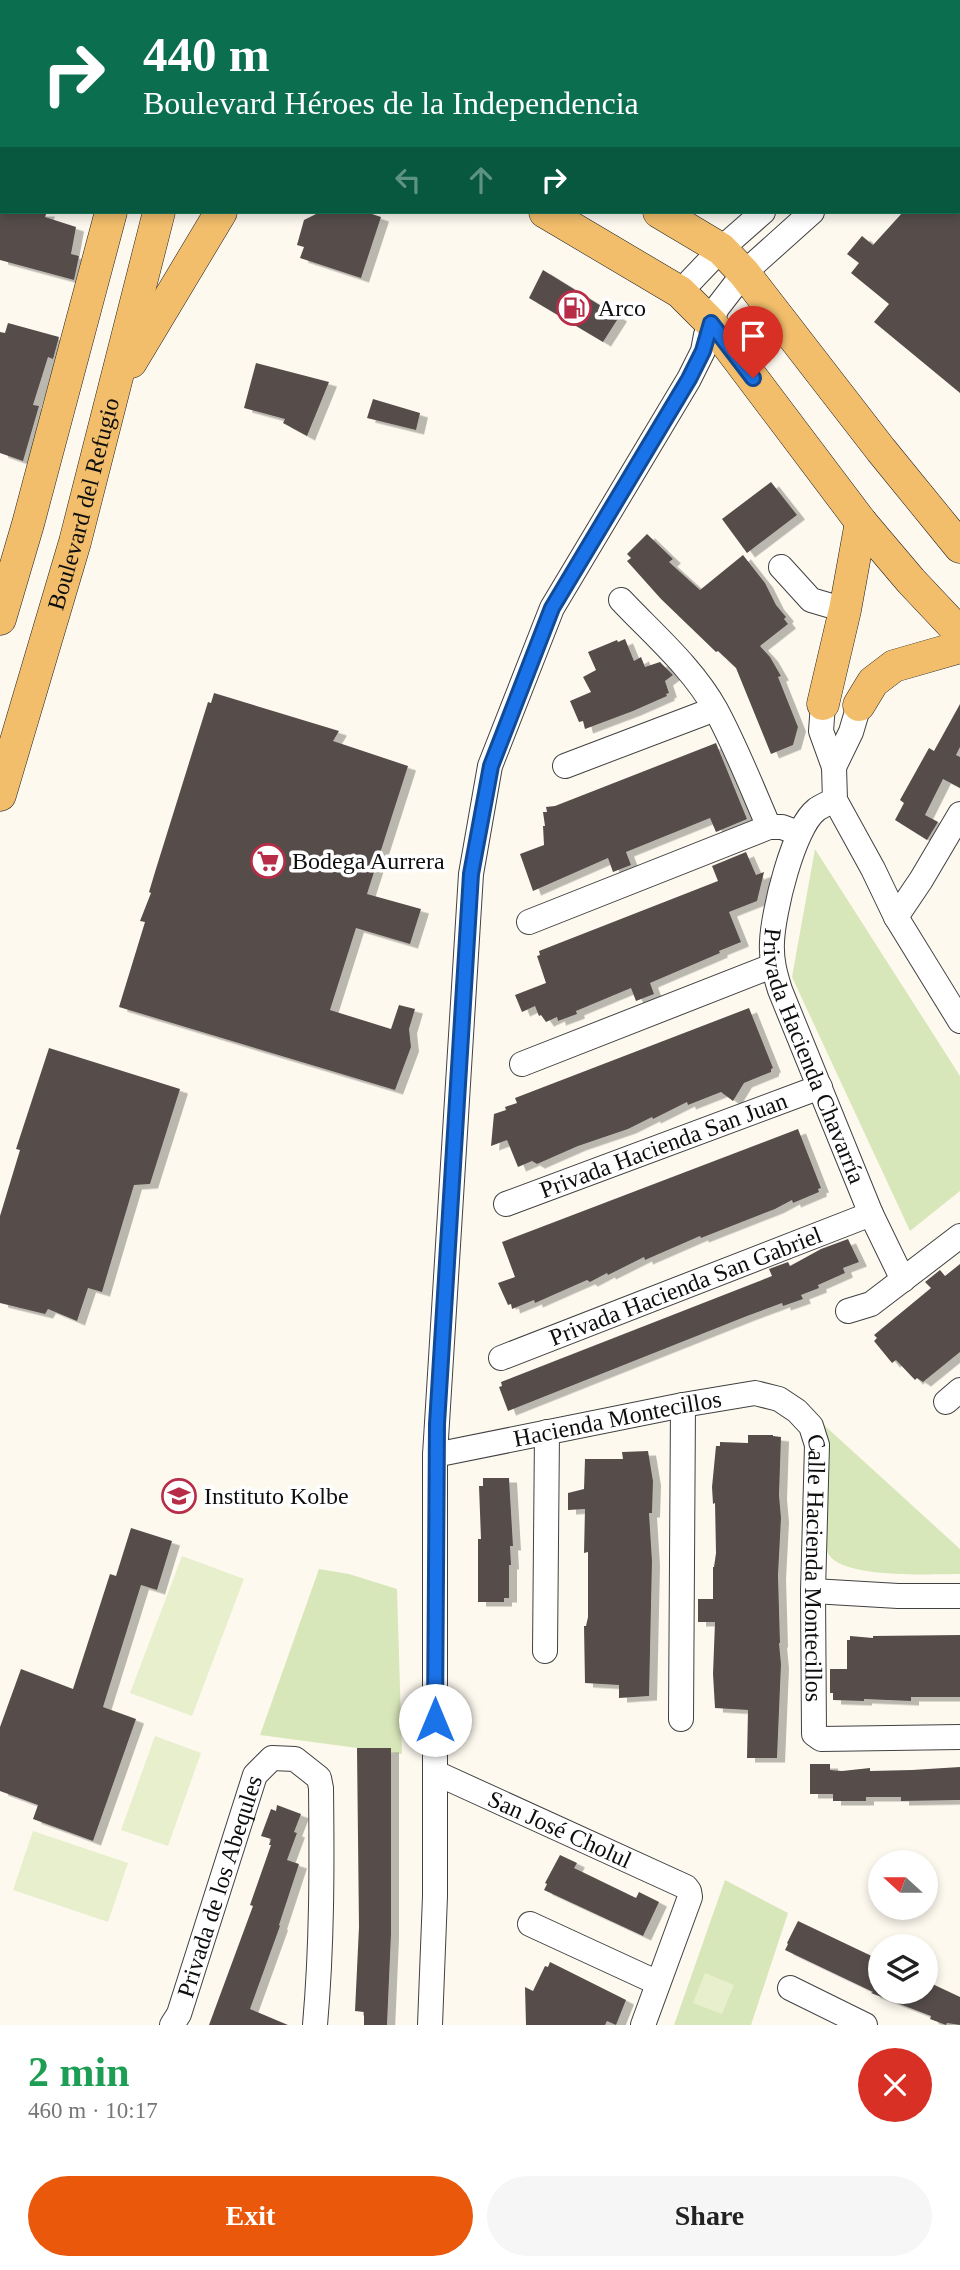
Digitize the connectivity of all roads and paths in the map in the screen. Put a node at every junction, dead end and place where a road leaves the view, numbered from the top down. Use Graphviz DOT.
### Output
graph roads {
  1 [pos="110,214"];
  2 [pos="158,214"];
  3 [pos="220,214"];
  4 [pos="548,214"];
  5 [pos="662,214"];
  6 [pos="761,214"];
  7 [pos="810,214"];
  8 [pos="721,250"];
  9 [pos="744,272"];
  10 [pos="680,292"];
  11 [pos="711,323"];
  12 [pos="115,387"];
  13 [pos="862,522"];
  14 [pos="960,547"];
  15 [pos="781,567"];
  16 [pos="621,600"];
  17 [pos="845,610"];
  18 [pos="0,619"];
  19 [pos="960,633"];
  20 [pos="960,647"];
  21 [pos="822,704"];
  22 [pos="859,705"];
  23 [pos="715,709"];
  24 [pos="565,766"];
  25 [pos="834,767"];
  26 [pos="0,795"];
  27 [pos="835,800"];
  28 [pos="960,814"];
  29 [pos="769,827"];
  30 [pos="798,834"];
  31 [pos="896,917"];
  32 [pos="529,922"];
  33 [pos="772,966"];
  34 [pos="960,1021"];
  35 [pos="522,1064"];
  36 [pos="820,1087"];
  37 [pos="506,1204"];
  38 [pos="871,1214"];
  39 [pos="960,1236"];
  40 [pos="903,1280"];
  41 [pos="848,1311"];
  42 [pos="501,1358"];
  43 [pos="683,1405"];
  44 [pos="797,1411"];
  45 [pos="547,1432"];
  46 [pos="435,1455"];
  47 [pos="813,1591"];
  48 [pos="960,1596"];
  49 [pos="545,1651"];
  50 [pos="681,1719"];
  51 [pos="960,1737"];
  52 [pos="436,1773"];
  53 [pos="530,1924"];
  54 [pos="658,1983"];
  55 [pos="790,1988"];
  56 [pos="172,2025"];
  57 [pos="315,2025"];
  58 [pos="430,2025"];
  59 [pos="643,2025"];
  60 [pos="865,2025"];
  1 -- 18 [label="main road, Boulevard del Refugio"];
  2 -- 12 [label="main road, Boulevard del Refugio"];
  3 -- 12 [label="main road"];
  4 -- 10 [label="main road"];
  5 -- 8 [label="main road"];
  6 -- 8 [label="street"];
  7 -- 9 [label="street"];
  8 -- 9 [label="main road"];
  8 -- 10 [label="street"];
  9 -- 11 [label="street"];
  9 -- 14 [label="main road"];
  10 -- 11 [label="main road"];
  11 -- 13 [label="main road"];
  11 -- 46 [label="street"];
  12 -- 26 [label="main road, Boulevard del Refugio"];
  13 -- 17 [label="main road"];
  13 -- 19 [label="main road"];
  15 -- 17 [label="street"];
  16 -- 23 [label="street"];
  17 -- 21 [label="main road"];
  20 -- 22 [label="main road"];
  21 -- 25 [label="street"];
  22 -- 25 [label="street"];
  23 -- 24 [label="street"];
  23 -- 29 [label="street"];
  25 -- 27 [label="street"];
  27 -- 30 [label="street, Privada Hacienda Chavarría"];
  27 -- 31 [label="street"];
  28 -- 31 [label="street"];
  29 -- 30 [label="street"];
  29 -- 32 [label="street"];
  30 -- 33 [label="street, Privada Hacienda Chavarría"];
  31 -- 34 [label="street"];
  33 -- 35 [label="street"];
  33 -- 36 [label="street, Privada Hacienda Chavarría"];
  36 -- 37 [label="street, Privada Hacienda San Juan"];
  36 -- 38 [label="street, Privada Hacienda Chavarría"];
  38 -- 40 [label="street, Privada Hacienda Chavarría"];
  38 -- 42 [label="street, Privada Hacienda San Gabriel"];
  39 -- 40 [label="street"];
  40 -- 41 [label="street"];
  43 -- 44 [label="street, Hacienda Montecillos"];
  43 -- 45 [label="street, Hacienda Montecillos"];
  43 -- 50 [label="street"];
  44 -- 47 [label="street, Calle Hacienda Montecillos"];
  45 -- 46 [label="street, Hacienda Montecillos"];
  45 -- 49 [label="street"];
  46 -- 52 [label="street"];
  47 -- 48 [label="street"];
  47 -- 51 [label="street, Calle Hacienda Montecillos"];
  52 -- 54 [label="street, San José Cholul"];
  52 -- 58 [label="street"];
  53 -- 54 [label="street"];
  54 -- 59 [label="street"];
  55 -- 60 [label="street"];
  56 -- 57 [label="street, Privada de los Abequles"];
}
